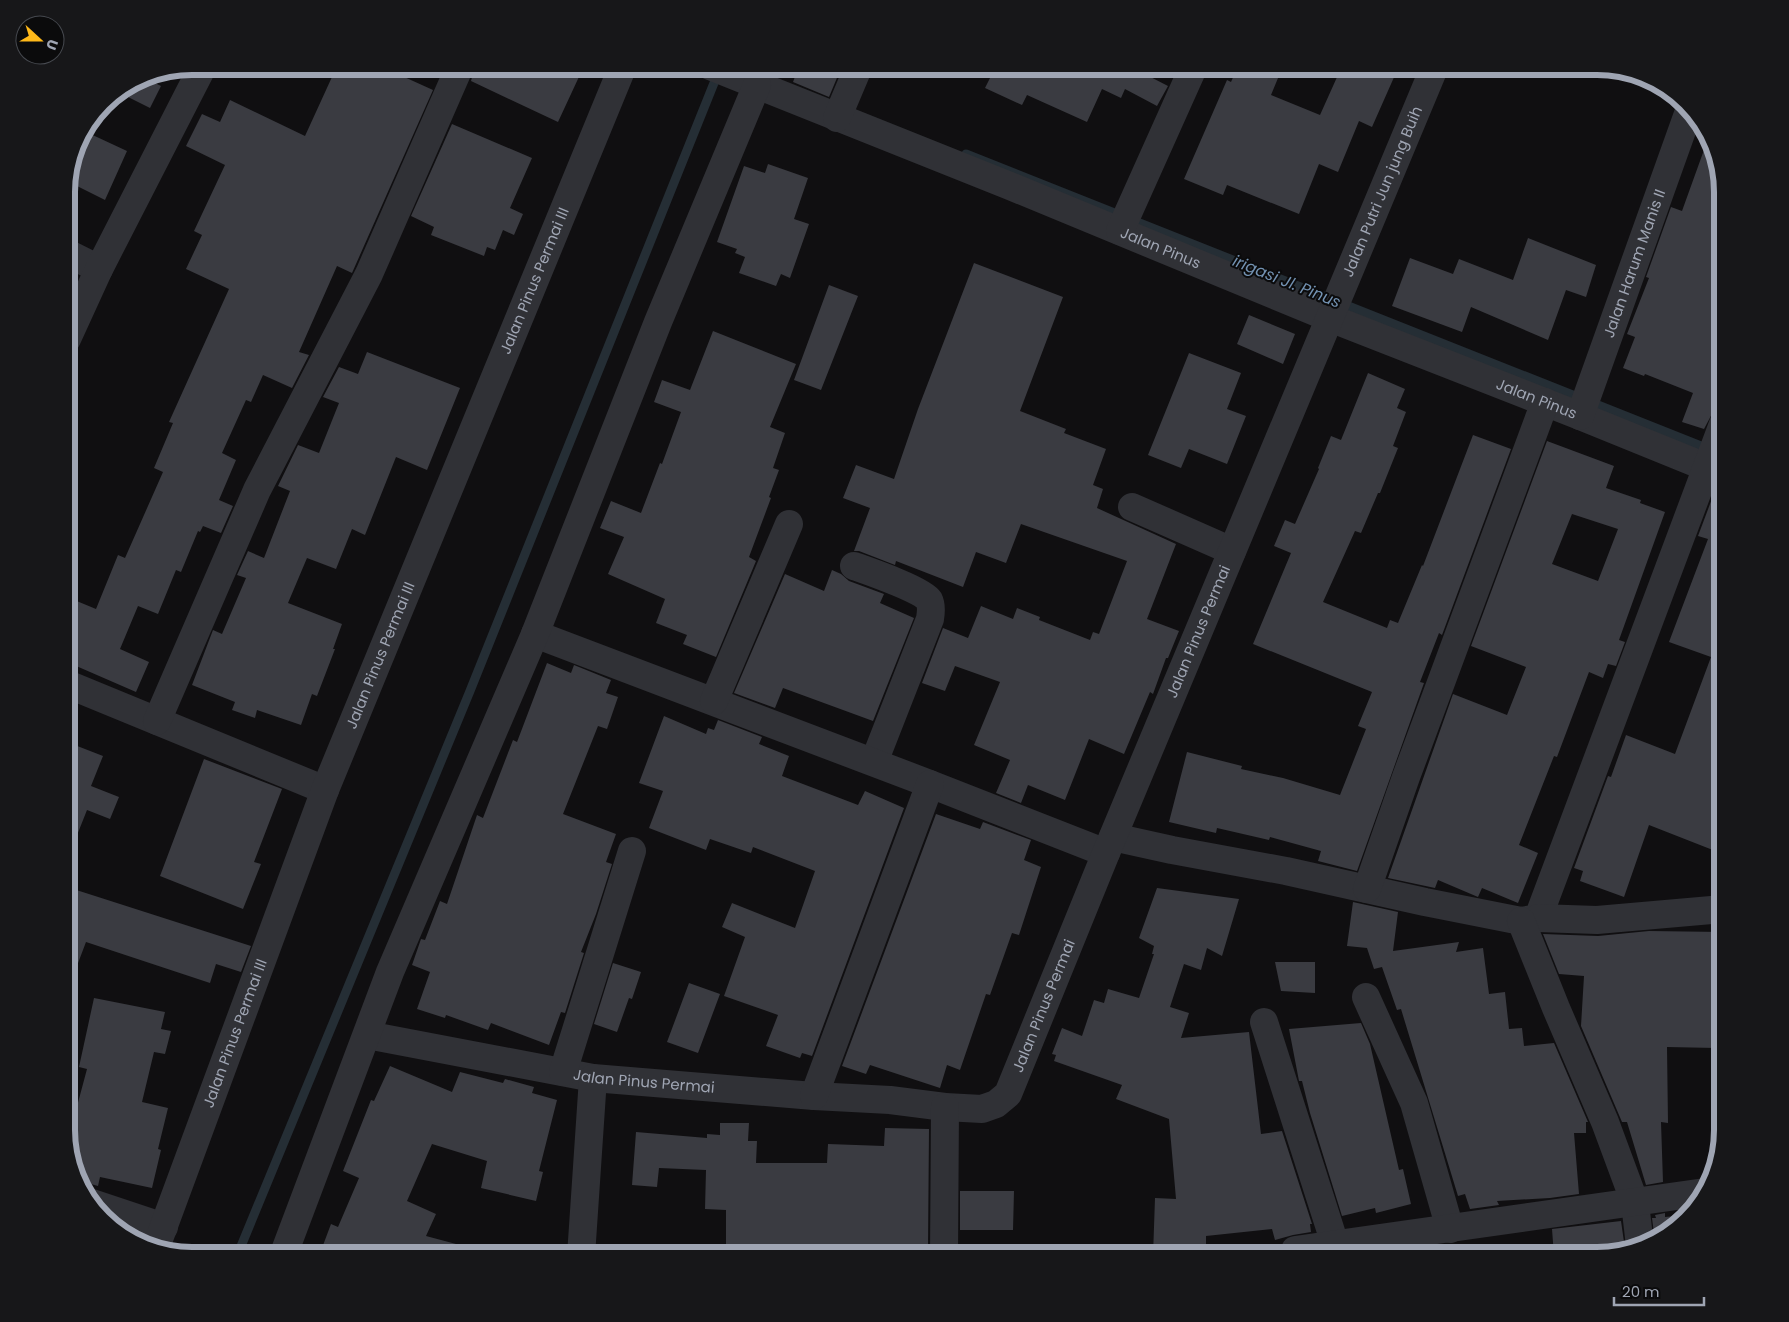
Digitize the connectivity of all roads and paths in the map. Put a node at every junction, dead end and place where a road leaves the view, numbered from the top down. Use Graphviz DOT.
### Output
graph roads {
  1 [pos="198,75"];
  2 [pos="456,75"];
  3 [pos="619,75"];
  4 [pos="731,75"];
  5 [pos="855,75"];
  6 [pos="1190,75"];
  7 [pos="1431,75"];
  8 [pos="748,82"];
  9 [pos="1687,117"];
  10 [pos="837,118"];
  11 [pos="1120,231"];
  12 [pos="75,257"];
  13 [pos="99,269"];
  14 [pos="1330,318"];
  15 [pos="75,320"];
  16 [pos="1545,402"];
  17 [pos="1580,416"];
  18 [pos="1714,471"];
  19 [pos="1714,473"];
  20 [pos="1132,507"];
  21 [pos="789,524"];
  22 [pos="1232,551"];
  23 [pos="854,566"];
  24 [pos="535,634"];
  25 [pos="75,688"];
  26 [pos="714,701"];
  27 [pos="157,721"];
  28 [pos="874,762"];
  29 [pos="930,784"];
  30 [pos="325,790"];
  31 [pos="1109,845"];
  32 [pos="632,851"];
  33 [pos="1367,889"];
  34 [pos="1714,910"];
  35 [pos="1529,919"];
  36 [pos="1366,998"];
  37 [pos="1264,1022"];
  38 [pos="367,1035"];
  39 [pos="563,1072"];
  40 [pos="593,1078"];
  41 [pos="814,1096"];
  42 [pos="945,1107"];
  43 [pos="1695,1193"];
  44 [pos="1635,1202"];
  45 [pos="109,1212"];
  46 [pos="1450,1229"];
  47 [pos="159,1238"];
  48 [pos="1639,1239"];
  49 [pos="286,1247"];
  50 [pos="582,1247"];
  51 [pos="944,1247"];
  52 [pos="1346,1247"];
  1 -- 13 [label="street"];
  2 -- 27 [label="street"];
  3 -- 30 [label="street, Jalan Pinus Permai III"];
  4 -- 8 [label="street, Jalan Pinus"];
  5 -- 10 [label="street"];
  6 -- 11 [label="street"];
  7 -- 14 [label="street, Jalan Putri Jun jung Buih"];
  8 -- 10 [label="street, Jalan Pinus"];
  8 -- 24 [label="street"];
  9 -- 17 [label="street, Jalan Harum Manis II"];
  10 -- 11 [label="street, Jalan Pinus"];
  11 -- 14 [label="street, Jalan Pinus"];
  12 -- 13 [label="street"];
  13 -- 15 [label="street"];
  14 -- 16 [label="street, Jalan Pinus"];
  14 -- 22 [label="street, Jalan Pinus Permai"];
  16 -- 17 [label="street, Jalan Pinus"];
  16 -- 33 [label="street"];
  17 -- 18 [label="street, Jalan Pinus"];
  19 -- 35 [label="street"];
  20 -- 22 [label="street"];
  21 -- 26 [label="street"];
  22 -- 31 [label="street, Jalan Pinus Permai"];
  23 -- 28 [label="street"];
  24 -- 26 [label="street"];
  24 -- 38 [label="street"];
  25 -- 27 [label="street"];
  26 -- 28 [label="street"];
  27 -- 30 [label="street"];
  28 -- 29 [label="street"];
  29 -- 31 [label="street"];
  29 -- 41 [label="street"];
  30 -- 47 [label="street, Jalan Pinus Permai III"];
  31 -- 33 [label="street"];
  31 -- 42 [label="street, Jalan Pinus Permai"];
  32 -- 39 [label="street"];
  33 -- 35 [label="street"];
  34 -- 35 [label="street"];
  35 -- 44 [label="street"];
  36 -- 46 [label="street"];
  37 -- 52 [label="street"];
  38 -- 39 [label="street, Jalan Pinus Permai"];
  38 -- 49 [label="street"];
  39 -- 40 [label="street, Jalan Pinus Permai"];
  40 -- 41 [label="street, Jalan Pinus Permai"];
  40 -- 50 [label="street"];
  41 -- 42 [label="street, Jalan Pinus Permai"];
  42 -- 51 [label="street"];
  43 -- 44 [label="street"];
  44 -- 46 [label="street"];
  44 -- 48 [label="street"];
  45 -- 47 [label="street"];
  46 -- 52 [label="street"];
}
